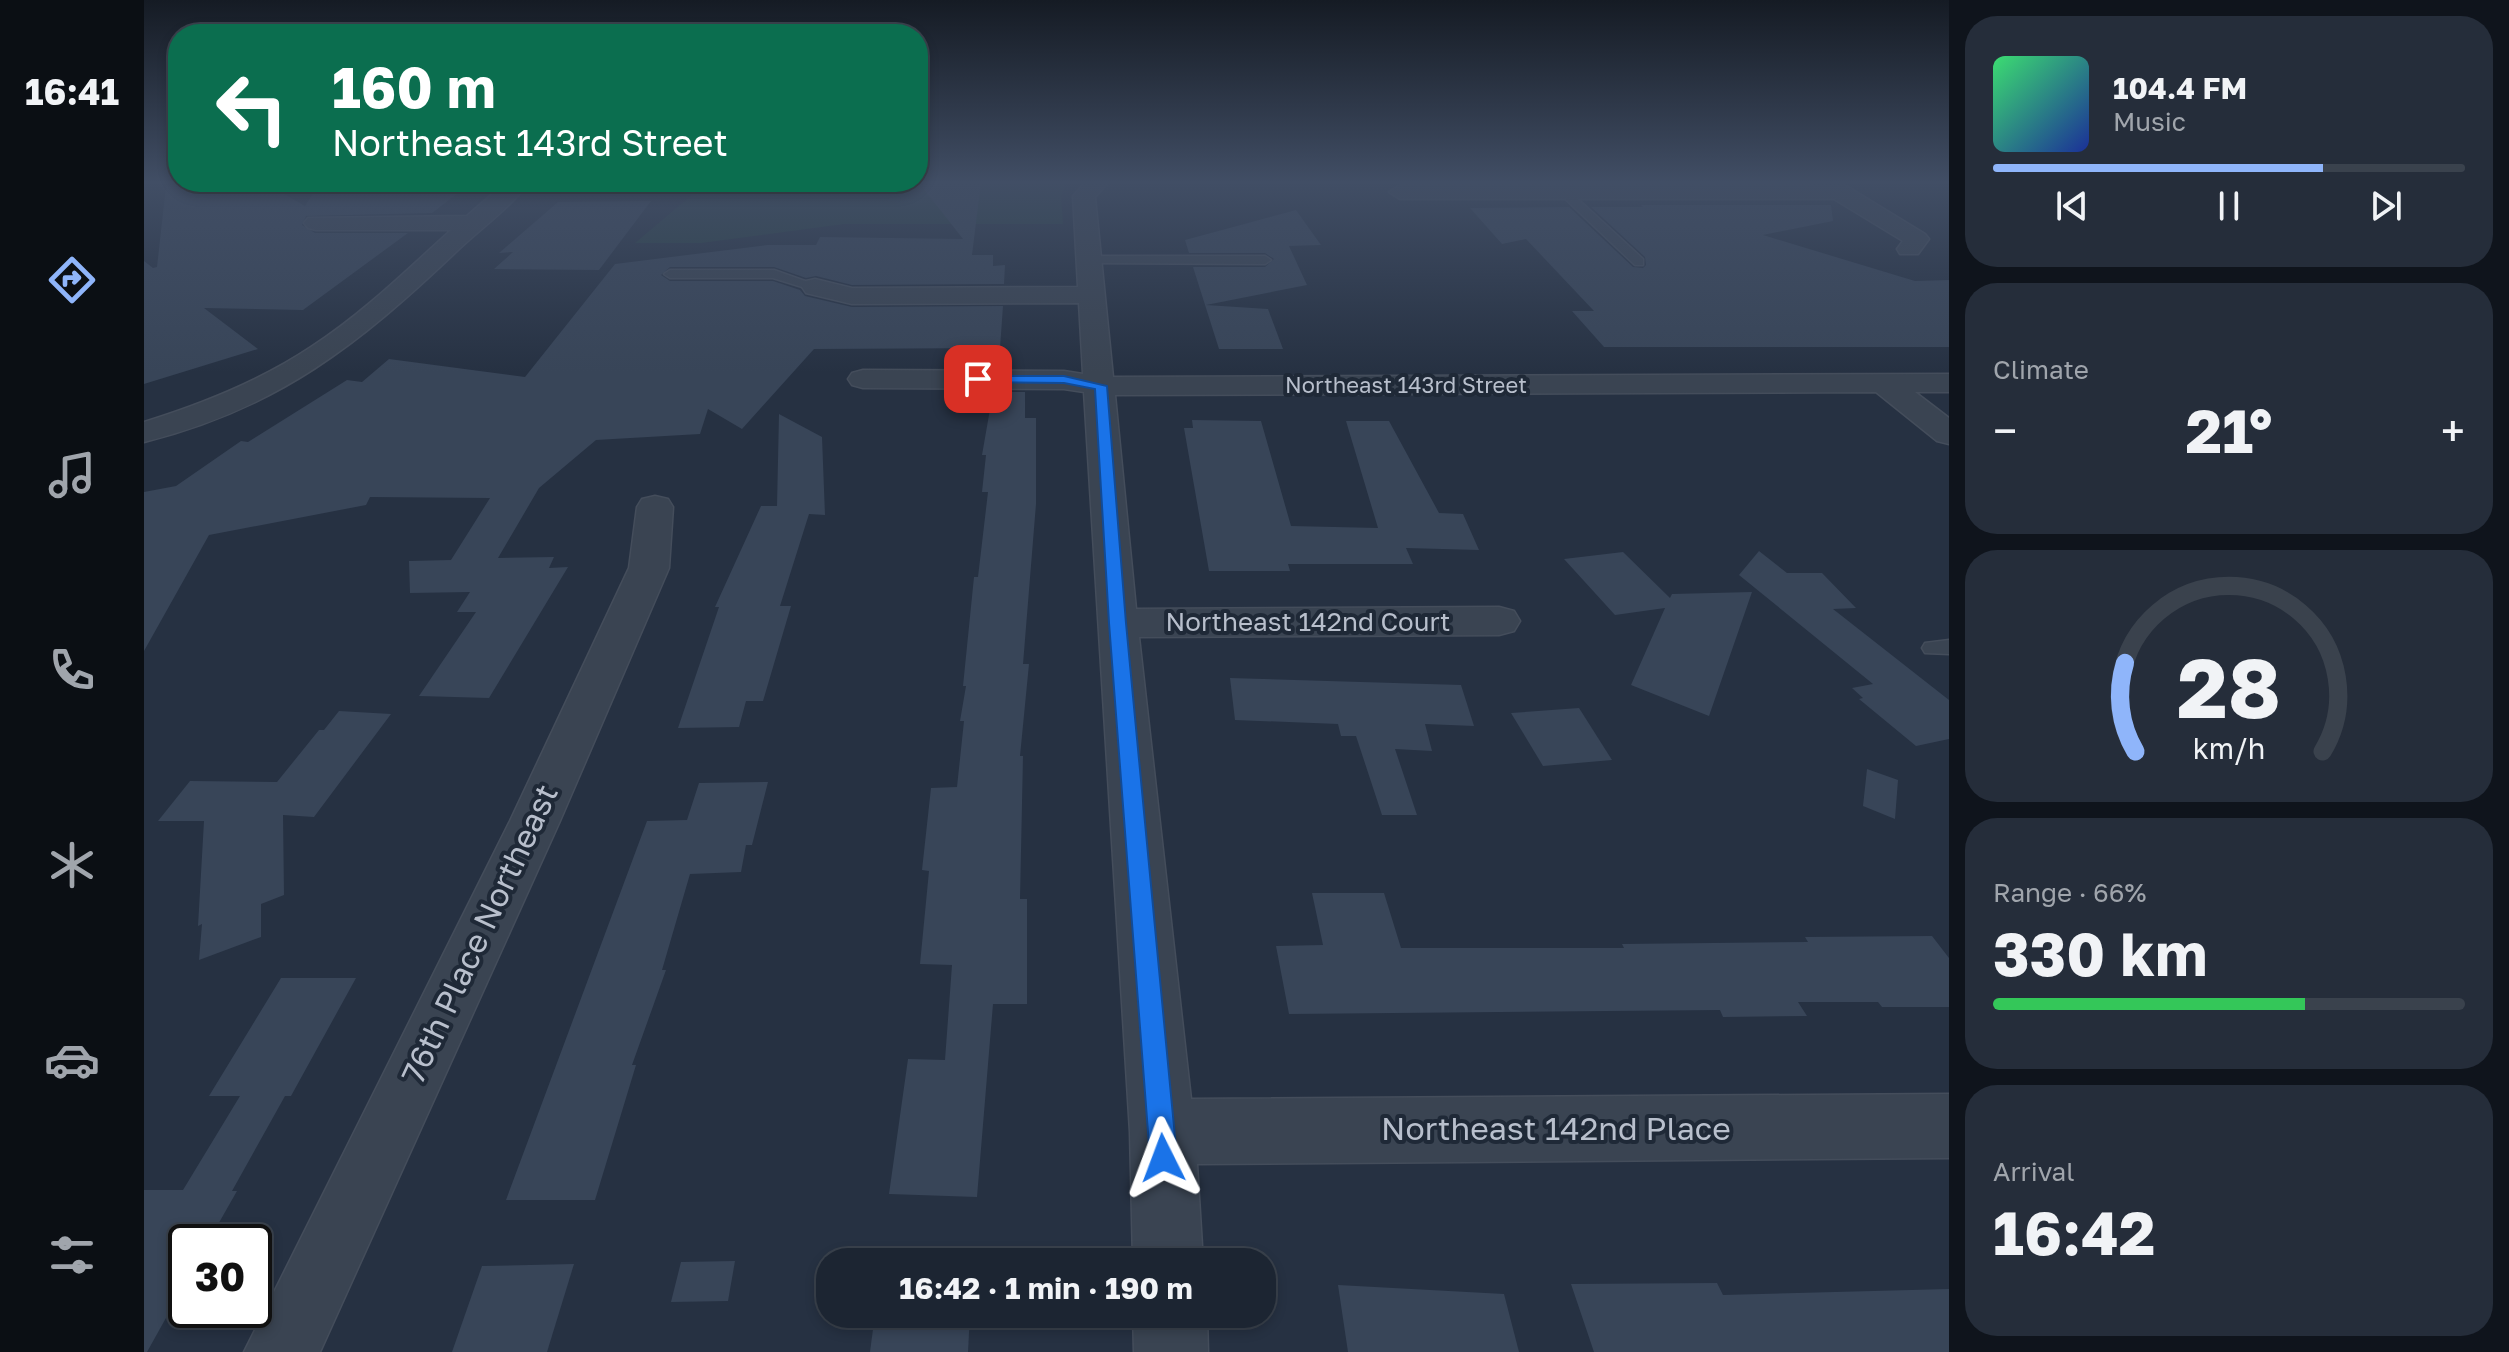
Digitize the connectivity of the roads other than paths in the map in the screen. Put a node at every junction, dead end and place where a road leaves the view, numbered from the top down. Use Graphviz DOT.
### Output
graph roads {
  1 [pos="446,246"];
  2 [pos="1089,246"];
  3 [pos="1622,246"];
  4 [pos="1911,246"];
  5 [pos="1909,249"];
  6 [pos="1265,260"];
  7 [pos="1639,262"];
  8 [pos="670,274"];
  9 [pos="1092,277"];
  10 [pos="815,287"];
  11 [pos="863,379"];
  12 [pos="1883,383"];
  13 [pos="1949,383"];
  14 [pos="1101,386"];
  15 [pos="144,432"];
  16 [pos="1949,434"];
  17 [pos="655,507"];
  18 [pos="1499,621"];
  19 [pos="1117,623"];
  20 [pos="1949,1126"];
  21 [pos="1162,1132"];
  22 [pos="1167,1248"];
  23 [pos="1170,1328"];
  24 [pos="281,1352"];
  25 [pos="1171,1352"];
  1 -- 15 [label="street"];
  2 -- 9 [label="street"];
  3 -- 7 [label="lane"];
  4 -- 5 [label="street"];
  6 -- 9 [label="lane"];
  8 -- 10 [label="lane"];
  9 -- 10 [label="street"];
  9 -- 14 [label="street"];
  11 -- 14 [label="street, Northeast 143rd Street"];
  12 -- 13 [label="street, Northeast 143rd Street"];
  12 -- 14 [label="street, Northeast 143rd Street"];
  12 -- 16 [label="street"];
  14 -- 19 [label="street"];
  17 -- 24 [label="street, 76th Place Northeast"];
  18 -- 19 [label="street, Northeast 142nd Court"];
  19 -- 21 [label="street"];
  20 -- 21 [label="street, Northeast 142nd Place"];
  21 -- 22 [label="street"];
  23 -- 25 [label="street"];
}
